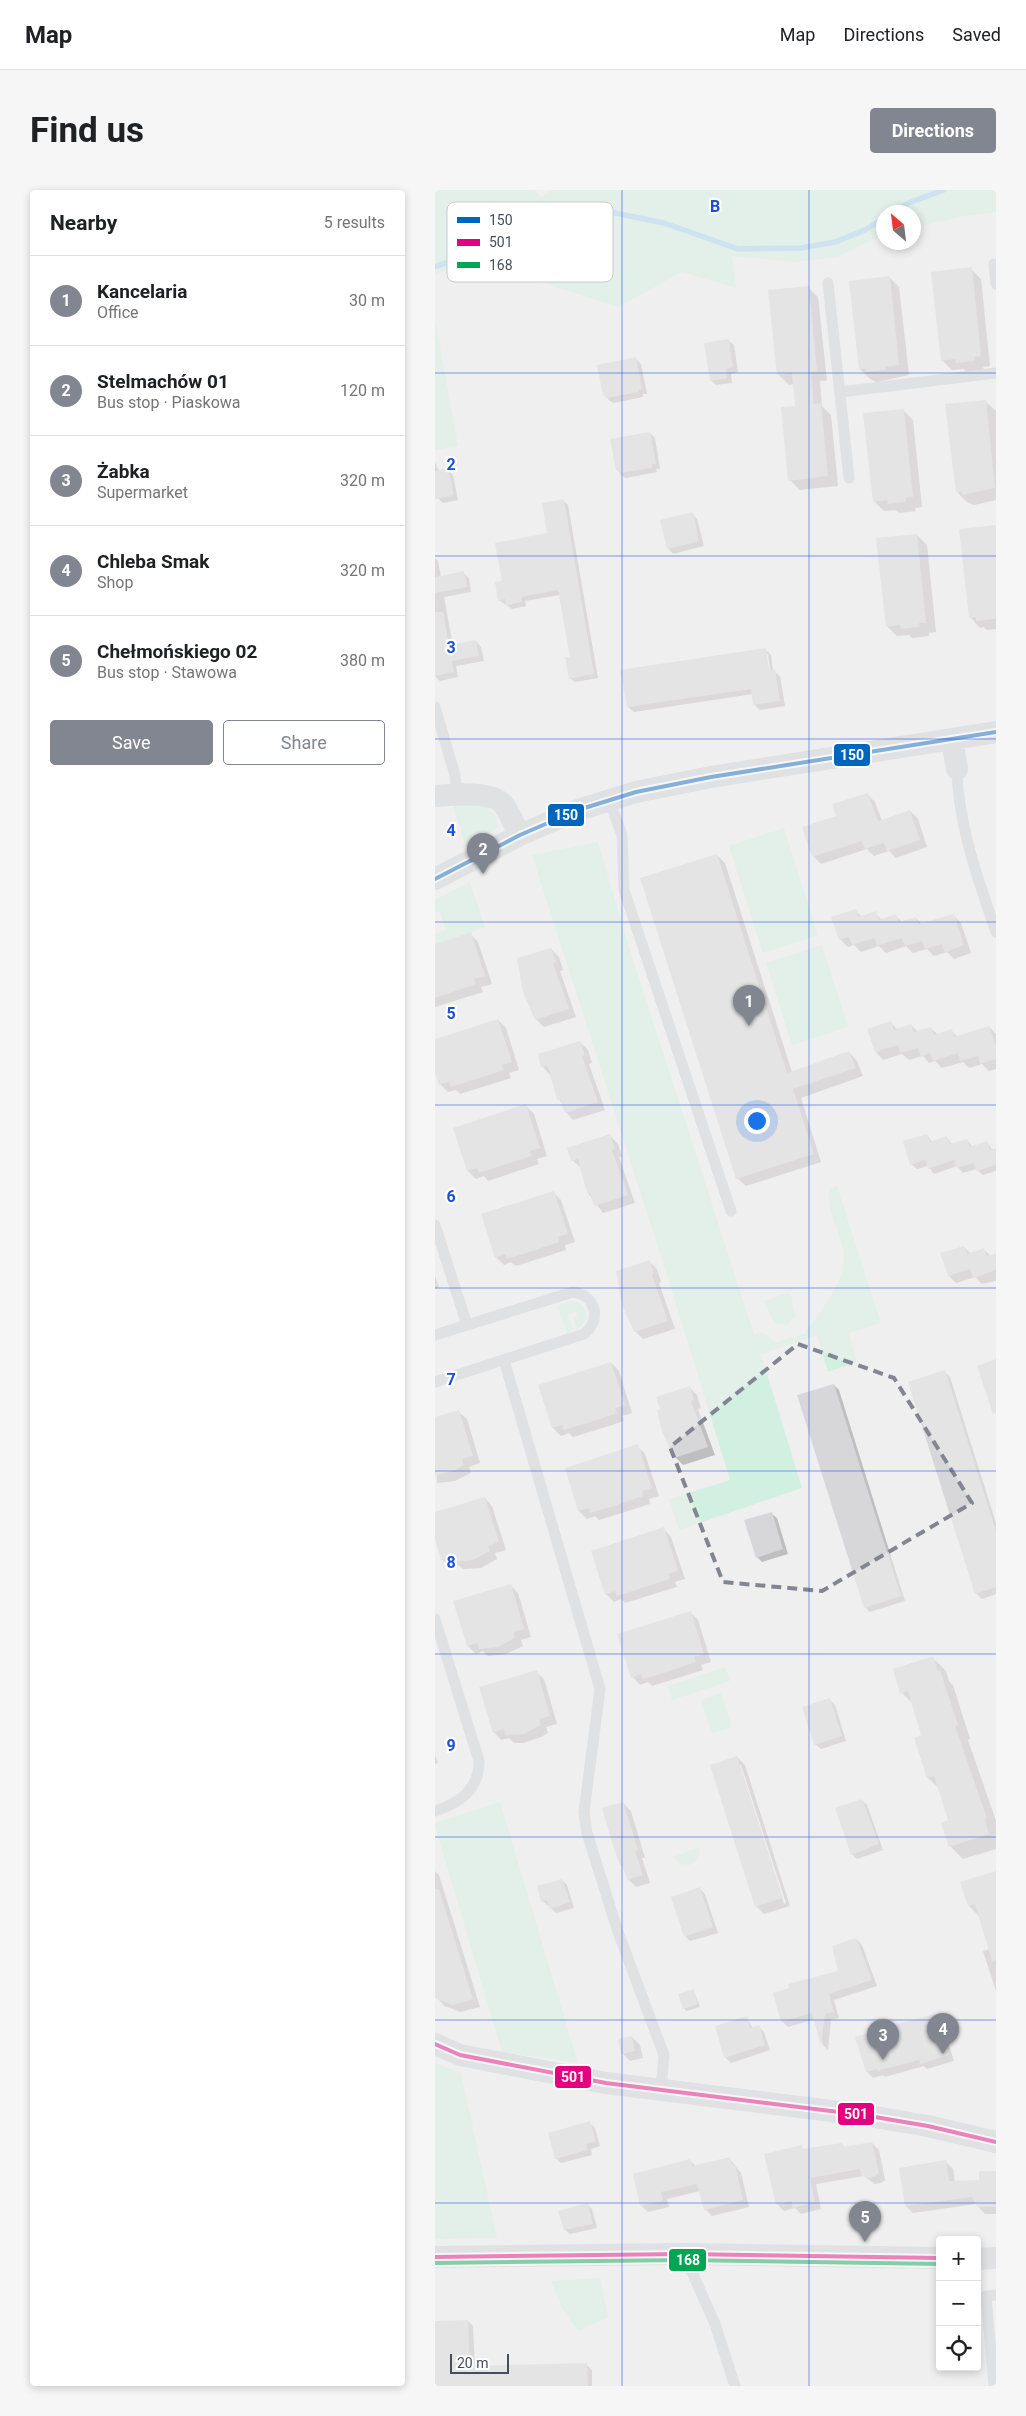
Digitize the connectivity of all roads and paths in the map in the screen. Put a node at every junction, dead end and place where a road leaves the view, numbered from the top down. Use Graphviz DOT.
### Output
graph roads {
  1 [pos="994,264"];
  2 [pos="828,283"];
  3 [pos="996,284"];
  4 [pos="996,372"];
  5 [pos="840,392"];
  6 [pos="849,478"];
  7 [pos="435,707"];
  8 [pos="996,732"];
  9 [pos="952,739"];
  10 [pos="957,769"];
  11 [pos="457,795"];
  12 [pos="435,796"];
  13 [pos="609,800"];
  14 [pos="520,835"];
  15 [pos="435,879"];
  16 [pos="996,932"];
  17 [pos="731,1211"];
  18 [pos="435,1225"];
  19 [pos="467,1325"];
  20 [pos="435,1335"];
  21 [pos="504,1360"];
  22 [pos="435,1382"];
  23 [pos="435,1619"];
  24 [pos="435,1811"];
  25 [pos="435,2044"];
  26 [pos="661,2089"];
  27 [pos="996,2142"];
  28 [pos="684,2254"];
  29 [pos="435,2257"];
  30 [pos="936,2258"];
  31 [pos="996,2258"];
  32 [pos="981,2259"];
  33 [pos="991,2295"];
  34 [pos="735,2386"];
  35 [pos="994,2386"];
  1 -- 3 [label="lane"];
  2 -- 5 [label="lane"];
  4 -- 5 [label="lane"];
  5 -- 6 [label="lane"];
  7 -- 11 [label="lane"];
  8 -- 9 [label="street"];
  9 -- 10 [label="street"];
  9 -- 13 [label="street"];
  10 -- 16 [label="lane"];
  11 -- 12 [label="street"];
  11 -- 14 [label="street"];
  13 -- 14 [label="street"];
  13 -- 17 [label="lane"];
  14 -- 15 [label="street"];
  18 -- 19 [label="lane"];
  19 -- 20 [label="lane"];
  19 -- 21 [label="lane"];
  21 -- 22 [label="lane"];
  21 -- 26 [label="lane"];
  23 -- 24 [label="lane"];
  25 -- 26 [label="street"];
  26 -- 27 [label="street"];
  28 -- 29 [label="street"];
  28 -- 30 [label="street"];
  28 -- 34 [label="lane"];
  31 -- 32 [label="street"];
  33 -- 35 [label="lane"];
}
